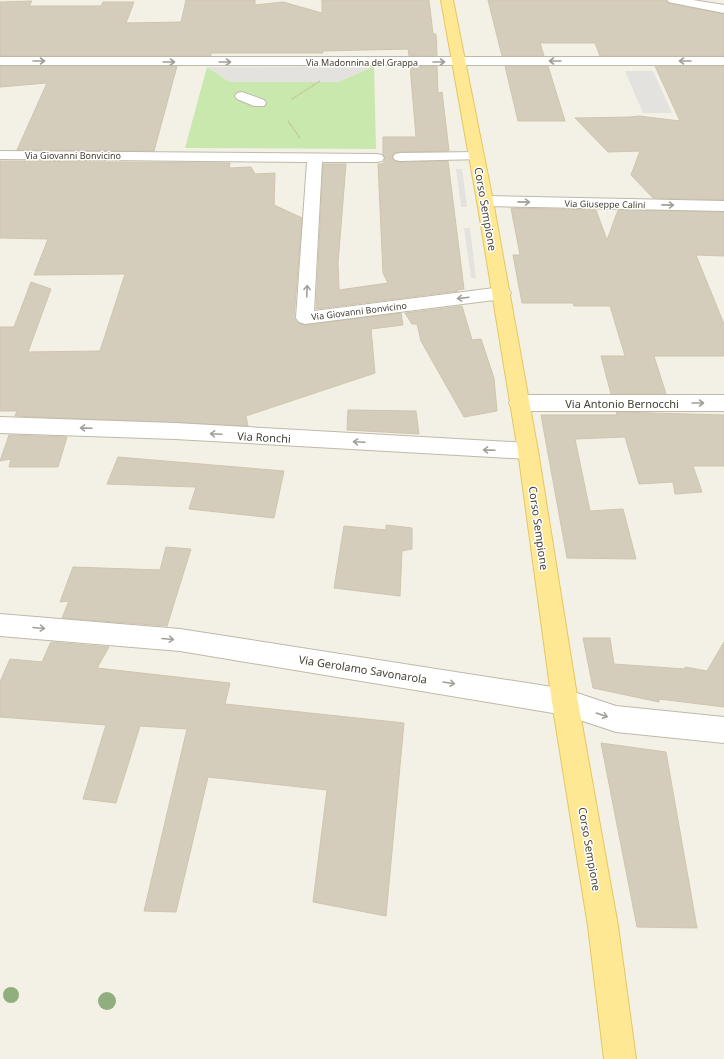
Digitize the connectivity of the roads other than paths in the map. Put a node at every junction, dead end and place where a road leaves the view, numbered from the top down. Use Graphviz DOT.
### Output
graph roads {
  1 [pos="447,0"];
  2 [pos="673,0"];
  3 [pos="724,9"];
  4 [pos="0,61"];
  5 [pos="724,61"];
  6 [pos="459,62"];
  7 [pos="242,96"];
  8 [pos="258,103"];
  9 [pos="0,154"];
  10 [pos="477,156"];
  11 [pos="400,157"];
  12 [pos="315,158"];
  13 [pos="377,158"];
  14 [pos="485,201"];
  15 [pos="724,206"];
  16 [pos="502,293"];
  17 [pos="519,403"];
  18 [pos="724,403"];
  19 [pos="0,426"];
  20 [pos="528,452"];
  21 [pos="0,625"];
  22 [pos="565,702"];
  23 [pos="724,730"];
  24 [pos="620,1059"];
  1 -- 6 [label="main road, Corso Sempione"];
  2 -- 3 [label="street"];
  4 -- 6 [label="street, Via Madonnina del Grappa, one-way"];
  5 -- 6 [label="street, Via Madonnina del Grappa, one-way"];
  6 -- 10 [label="main road, Corso Sempione"];
  7 -- 8 [label="street"];
  9 -- 12 [label="street, Via Giovanni Bonvicino"];
  10 -- 11 [label="street"];
  10 -- 14 [label="main road, Corso Sempione"];
  12 -- 13 [label="street, Via Giovanni Bonvicino"];
  16 -- 12 [label="street, Via Giovanni Bonvicino, one-way"];
  14 -- 15 [label="street, Via Giuseppe Calini, one-way"];
  14 -- 16 [label="main road, Corso Sempione"];
  16 -- 17 [label="main road, Corso Sempione"];
  17 -- 18 [label="street, Via Antonio Bernocchi, one-way"];
  17 -- 20 [label="main road, Corso Sempione"];
  20 -- 19 [label="street, Via Ronchi, one-way"];
  20 -- 22 [label="main road, Corso Sempione"];
  21 -- 22 [label="street, Via Gerolamo Savonarola, one-way"];
  22 -- 23 [label="street, Via Gerolamo Savonarola, one-way"];
  22 -- 24 [label="main road, Corso Sempione"];
}
